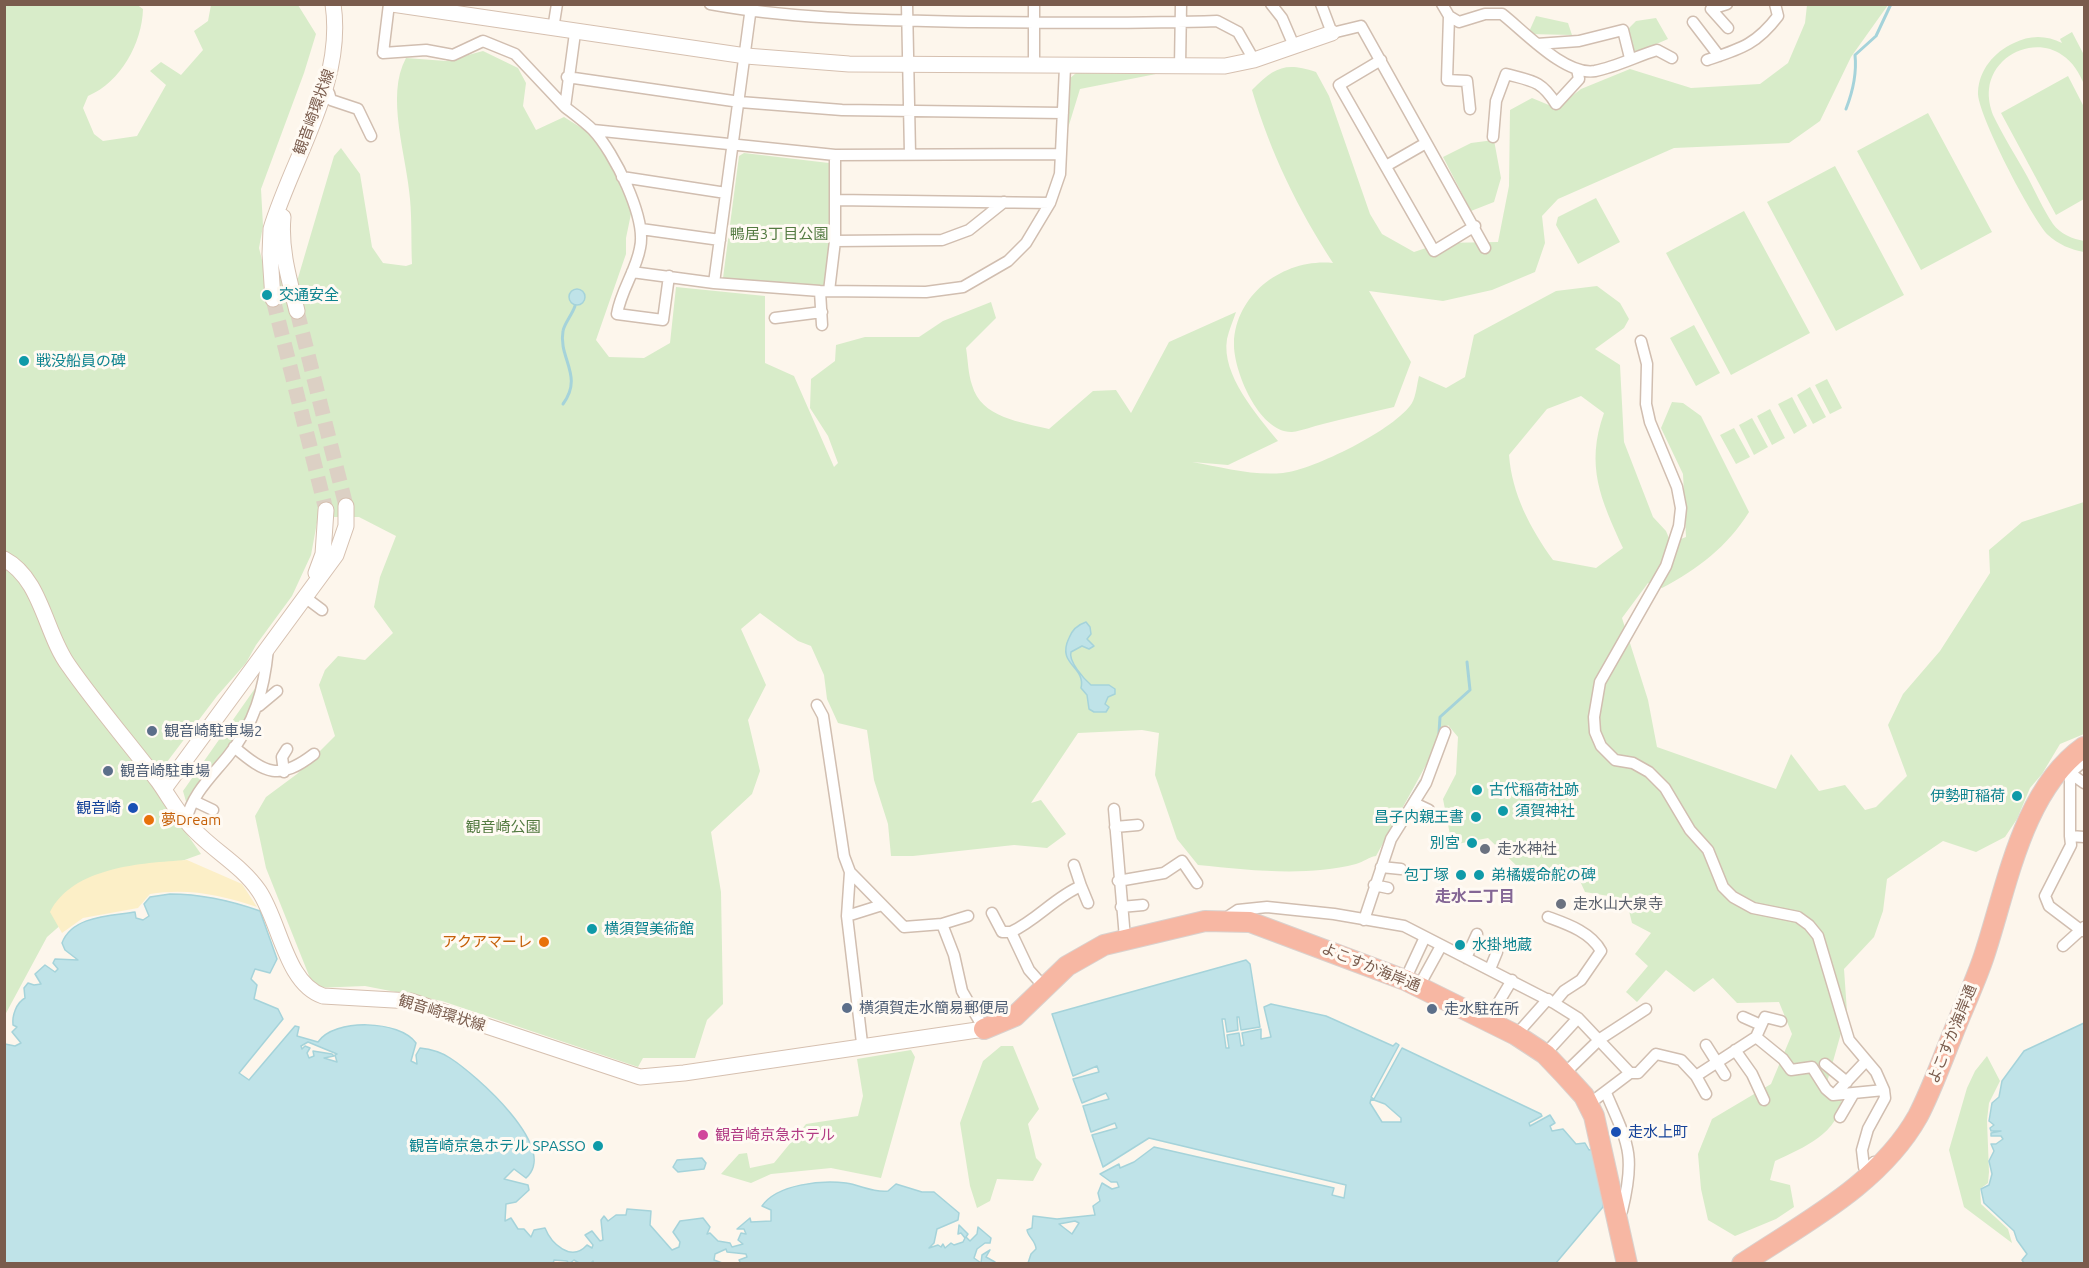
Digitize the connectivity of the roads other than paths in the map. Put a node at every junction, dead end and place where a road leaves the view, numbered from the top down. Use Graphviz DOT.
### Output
graph roads {
  1 [pos="333,4"];
  2 [pos="391,4"];
  3 [pos="558,4"];
  4 [pos="710,4"];
  5 [pos="907,4"];
  6 [pos="1034,4"];
  7 [pos="1180,4"];
  8 [pos="1271,4"];
  9 [pos="1321,4"];
  10 [pos="1442,4"];
  11 [pos="1727,4"];
  12 [pos="1775,4"];
  13 [pos="751,8"];
  14 [pos="1449,16"];
  15 [pos="907,21"];
  16 [pos="1034,22"];
  17 [pos="1693,22"];
  18 [pos="1180,23"];
  19 [pos="1728,28"];
  20 [pos="553,29"];
  21 [pos="575,33"];
  22 [pos="1332,33"];
  23 [pos="1537,44"];
  24 [pos="1294,46"];
  25 [pos="746,56"];
  26 [pos="1630,58"];
  27 [pos="1672,58"];
  28 [pos="1254,60"];
  29 [pos="1381,60"];
  30 [pos="1034,66"];
  31 [pos="1065,66"];
  32 [pos="908,67"];
  33 [pos="1180,67"];
  34 [pos="1577,69"];
  35 [pos="567,77"];
  36 [pos="323,91"];
  37 [pos="740,102"];
  38 [pos="565,107"];
  39 [pos="1470,109"];
  40 [pos="909,113"];
  41 [pos="1063,113"];
  42 [pos="593,130"];
  43 [pos="370,136"];
  44 [pos="1492,137"];
  45 [pos="1426,143"];
  46 [pos="733,146"];
  47 [pos="835,154"];
  48 [pos="910,154"];
  49 [pos="1061,154"];
  50 [pos="1386,166"];
  51 [pos="622,177"];
  52 [pos="288,182"];
  53 [pos="726,193"];
  54 [pos="835,200"];
  55 [pos="1004,202"];
  56 [pos="1050,203"];
  57 [pos="1474,226"];
  58 [pos="641,229"];
  59 [pos="720,240"];
  60 [pos="835,241"];
  61 [pos="1485,248"];
  62 [pos="632,272"];
  63 [pos="669,276"];
  64 [pos="714,283"];
  65 [pos="825,291"];
  66 [pos="273,299"];
  67 [pos="297,311"];
  68 [pos="822,312"];
  69 [pos="775,318"];
  70 [pos="822,326"];
  71 [pos="1641,341"];
  72 [pos="346,506"];
  73 [pos="326,510"];
  74 [pos="4,559"];
  75 [pos="306,598"];
  76 [pos="322,610"];
  77 [pos="268,648"];
  78 [pos="277,691"];
  79 [pos="817,705"];
  80 [pos="259,706"];
  81 [pos="1445,732"];
  82 [pos="234,747"];
  83 [pos="2085,747"];
  84 [pos="286,749"];
  85 [pos="314,754"];
  86 [pos="2085,761"];
  87 [pos="282,764"];
  88 [pos="2070,773"];
  89 [pos="2085,783"];
  90 [pos="164,789"];
  91 [pos="194,801"];
  92 [pos="1414,803"];
  93 [pos="1114,809"];
  94 [pos="213,810"];
  95 [pos="1429,810"];
  96 [pos="186,821"];
  97 [pos="1138,825"];
  98 [pos="1115,827"];
  99 [pos="2070,836"];
  100 [pos="2085,837"];
  101 [pos="1074,865"];
  102 [pos="1380,867"];
  103 [pos="1401,869"];
  104 [pos="849,872"];
  105 [pos="1118,881"];
  106 [pos="1197,883"];
  107 [pos="1374,885"];
  108 [pos="1081,886"];
  109 [pos="1388,888"];
  110 [pos="1088,903"];
  111 [pos="882,905"];
  112 [pos="1143,905"];
  113 [pos="1121,907"];
  114 [pos="992,913"];
  115 [pos="847,916"];
  116 [pos="968,916"];
  117 [pos="1265,916"];
  118 [pos="1548,917"];
  119 [pos="1364,920"];
  120 [pos="942,924"];
  121 [pos="2083,929"];
  122 [pos="1011,932"];
  123 [pos="1477,934"];
  124 [pos="1425,937"];
  125 [pos="1125,938"];
  126 [pos="2064,945"];
  127 [pos="1441,946"];
  128 [pos="1497,952"];
  129 [pos="1466,958"];
  130 [pos="1490,969"];
  131 [pos="1512,980"];
  132 [pos="1412,983"];
  133 [pos="1045,988"];
  134 [pos="1551,1001"];
  135 [pos="1646,1009"];
  136 [pos="1743,1017"];
  137 [pos="1578,1018"];
  138 [pos="1488,1020"];
  139 [pos="1781,1021"];
  140 [pos="1761,1025"];
  141 [pos="984,1029"];
  142 [pos="1516,1035"];
  143 [pos="1756,1037"];
  144 [pos="1600,1039"];
  145 [pos="862,1043"];
  146 [pos="1706,1045"];
  147 [pos="1735,1050"];
  148 [pos="1545,1054"];
  149 [pos="1808,1056"];
  150 [pos="1718,1061"];
  151 [pos="1866,1061"];
  152 [pos="1825,1064"];
  153 [pos="1812,1067"];
  154 [pos="1630,1073"];
  155 [pos="1564,1074"];
  156 [pos="1725,1075"];
  157 [pos="1696,1076"];
  158 [pos="1847,1082"];
  159 [pos="1884,1090"];
  160 [pos="1606,1093"];
  161 [pos="1854,1093"];
  162 [pos="1707,1094"];
  163 [pos="1835,1094"];
  164 [pos="1764,1100"];
  165 [pos="1589,1104"];
  166 [pos="1917,1116"];
  167 [pos="1840,1117"];
  168 [pos="1616,1214"];
  169 [pos="1627,1263"];
  170 [pos="1742,1263"];
  1 -- 36 [label="main road, 観音崎環状線"];
  2 -- 20 [label="main road"];
  2 -- 38 [label="street"];
  3 -- 20 [label="street"];
  4 -- 13 [label="street"];
  5 -- 15 [label="street"];
  6 -- 16 [label="street"];
  7 -- 18 [label="street"];
  8 -- 24 [label="street"];
  9 -- 22 [label="street"];
  10 -- 14 [label="street"];
  11 -- 19 [label="street"];
  12 -- 17 [label="street"];
  13 -- 15 [label="street"];
  13 -- 25 [label="street"];
  14 -- 23 [label="street"];
  14 -- 39 [label="street"];
  15 -- 16 [label="street"];
  15 -- 32 [label="street"];
  16 -- 18 [label="street"];
  16 -- 30 [label="street"];
  18 -- 28 [label="street"];
  18 -- 33 [label="street"];
  20 -- 21 [label="main road"];
  21 -- 25 [label="main road"];
  21 -- 35 [label="street"];
  22 -- 24 [label="main road"];
  22 -- 29 [label="street"];
  23 -- 26 [label="street"];
  23 -- 34 [label="street"];
  24 -- 28 [label="main road"];
  25 -- 32 [label="main road"];
  25 -- 37 [label="street"];
  26 -- 27 [label="street"];
  26 -- 34 [label="street"];
  28 -- 33 [label="main road"];
  29 -- 45 [label="street"];
  29 -- 50 [label="street"];
  30 -- 31 [label="main road"];
  30 -- 32 [label="main road"];
  31 -- 33 [label="main road"];
  31 -- 41 [label="street"];
  32 -- 40 [label="street"];
  34 -- 44 [label="street"];
  35 -- 37 [label="street"];
  35 -- 38 [label="street"];
  36 -- 43 [label="street"];
  36 -- 52 [label="main road, 観音崎環状線"];
  37 -- 40 [label="street"];
  37 -- 46 [label="street"];
  38 -- 42 [label="street"];
  40 -- 41 [label="street"];
  40 -- 48 [label="street"];
  41 -- 49 [label="street"];
  42 -- 46 [label="street"];
  42 -- 51 [label="street"];
  45 -- 50 [label="street"];
  45 -- 57 [label="street"];
  46 -- 47 [label="street"];
  46 -- 53 [label="street"];
  47 -- 48 [label="street"];
  47 -- 54 [label="street"];
  48 -- 49 [label="street"];
  49 -- 56 [label="street"];
  50 -- 57 [label="street"];
  51 -- 53 [label="street"];
  51 -- 58 [label="street"];
  52 -- 66 [label="main road, 観音崎環状線"];
  52 -- 67 [label="main road, 観音崎環状線"];
  53 -- 59 [label="street"];
  54 -- 55 [label="street"];
  54 -- 60 [label="street"];
  55 -- 56 [label="street"];
  55 -- 60 [label="street"];
  56 -- 65 [label="street"];
  57 -- 61 [label="street"];
  58 -- 59 [label="street"];
  58 -- 62 [label="street"];
  59 -- 64 [label="street"];
  60 -- 65 [label="street"];
  62 -- 63 [label="street"];
  62 -- 63 [label="street"];
  63 -- 64 [label="street"];
  64 -- 65 [label="street"];
  65 -- 68 [label="street"];
  68 -- 69 [label="street"];
  68 -- 70 [label="street"];
  71 -- 151 [label="street"];
  72 -- 75 [label="main road"];
  73 -- 75 [label="main road"];
  74 -- 90 [label="main road, 観音崎環状線"];
  75 -- 76 [label="street"];
  75 -- 77 [label="main road"];
  77 -- 80 [label="street"];
  77 -- 90 [label="main road"];
  78 -- 80 [label="street"];
  79 -- 104 [label="street"];
  80 -- 82 [label="street"];
  81 -- 92 [label="street"];
  82 -- 87 [label="street"];
  82 -- 91 [label="street"];
  83 -- 166 [label="highway, よこすか海岸通"];
  84 -- 87 [label="street"];
  85 -- 87 [label="street"];
  86 -- 88 [label="street"];
  88 -- 89 [label="street"];
  88 -- 99 [label="street"];
  90 -- 96 [label="main road, 観音崎環状線"];
  91 -- 94 [label="street"];
  91 -- 96 [label="street"];
  92 -- 95 [label="street"];
  92 -- 102 [label="street"];
  93 -- 98 [label="street"];
  96 -- 141 [label="main road, 観音崎環状線"];
  97 -- 98 [label="street"];
  98 -- 105 [label="street"];
  99 -- 100 [label="street"];
  99 -- 121 [label="street"];
  101 -- 108 [label="street"];
  102 -- 103 [label="street"];
  102 -- 107 [label="street"];
  104 -- 111 [label="street"];
  104 -- 115 [label="street"];
  105 -- 106 [label="street"];
  105 -- 113 [label="street"];
  107 -- 109 [label="street"];
  107 -- 119 [label="street"];
  108 -- 110 [label="street"];
  108 -- 122 [label="street"];
  111 -- 115 [label="street"];
  111 -- 120 [label="street"];
  112 -- 113 [label="street"];
  113 -- 125 [label="street"];
  114 -- 122 [label="street"];
  115 -- 145 [label="street"];
  116 -- 120 [label="street"];
  117 -- 119 [label="street"];
  117 -- 125 [label="highway, よこすか海岸通"];
  117 -- 132 [label="highway, よこすか海岸通"];
  118 -- 134 [label="street"];
  119 -- 124 [label="street"];
  120 -- 141 [label="street"];
  121 -- 126 [label="street"];
  122 -- 133 [label="street"];
  123 -- 129 [label="street"];
  124 -- 127 [label="street"];
  124 -- 132 [label="street"];
  125 -- 133 [label="highway, よこすか海岸通"];
  127 -- 129 [label="street"];
  127 -- 132 [label="street"];
  128 -- 130 [label="street"];
  129 -- 130 [label="street"];
  130 -- 131 [label="street"];
  131 -- 134 [label="street"];
  131 -- 138 [label="street"];
  132 -- 138 [label="highway, よこすか海岸通"];
  133 -- 141 [label="highway, よこすか海岸通"];
  134 -- 137 [label="street"];
  134 -- 142 [label="street"];
  135 -- 144 [label="street"];
  136 -- 140 [label="street"];
  137 -- 144 [label="street"];
  137 -- 148 [label="street"];
  138 -- 142 [label="highway, よこすか海岸通"];
  139 -- 140 [label="street"];
  140 -- 143 [label="street"];
  142 -- 148 [label="highway, よこすか海岸通"];
  143 -- 147 [label="street"];
  143 -- 153 [label="street"];
  144 -- 154 [label="street"];
  144 -- 155 [label="street"];
  146 -- 150 [label="street"];
  147 -- 150 [label="street"];
  147 -- 164 [label="street"];
  148 -- 155 [label="highway, よこすか海岸通"];
  149 -- 153 [label="street"];
  150 -- 156 [label="street"];
  150 -- 157 [label="street"];
  151 -- 158 [label="street"];
  151 -- 159 [label="street"];
  152 -- 158 [label="street"];
  153 -- 163 [label="street"];
  154 -- 157 [label="street"];
  154 -- 160 [label="street"];
  155 -- 165 [label="highway, よこすか海岸通"];
  157 -- 162 [label="street"];
  158 -- 163 [label="street"];
  159 -- 161 [label="street"];
  159 -- 166 [label="street"];
  160 -- 165 [label="street"];
  160 -- 168 [label="street"];
  161 -- 163 [label="street"];
  161 -- 167 [label="street"];
  165 -- 168 [label="highway, よこすか海岸通"];
  166 -- 170 [label="highway, よこすか海岸通"];
  168 -- 169 [label="highway, よこすか海岸通"];
}
